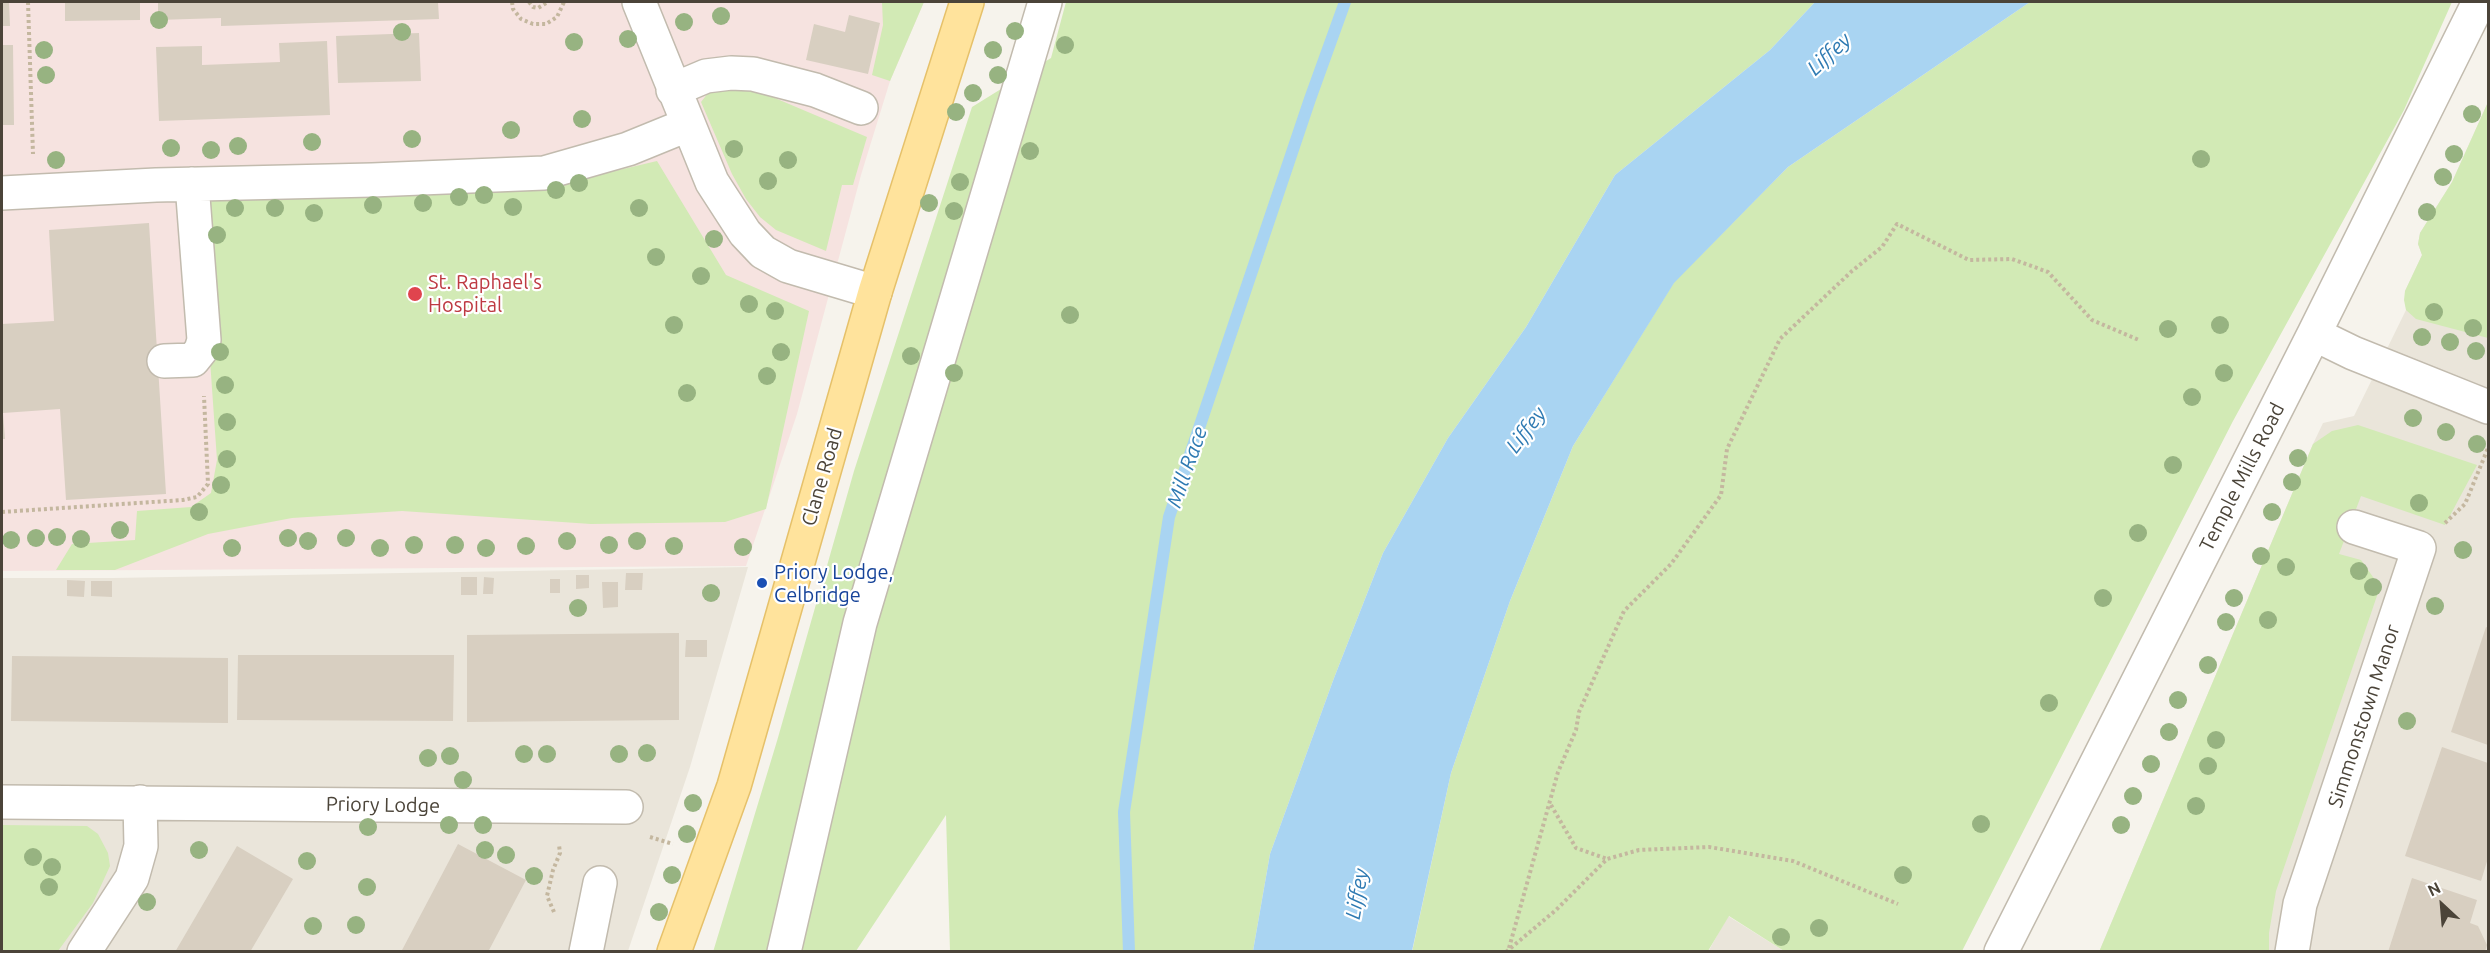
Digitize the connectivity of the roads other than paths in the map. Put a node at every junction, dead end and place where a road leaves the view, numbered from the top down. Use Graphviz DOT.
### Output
graph roads {
  1 [pos="639,2"];
  2 [pos="967,2"];
  3 [pos="1045,2"];
  4 [pos="2479,2"];
  5 [pos="673,90"];
  6 [pos="861,108"];
  7 [pos="687,125"];
  8 [pos="192,184"];
  9 [pos="2,193"];
  10 [pos="874,292"];
  11 [pos="2314,334"];
  12 [pos="164,361"];
  13 [pos="2488,407"];
  14 [pos="2354,527"];
  15 [pos="2,802"];
  16 [pos="140,802"];
  17 [pos="626,807"];
  18 [pos="600,883"];
  19 [pos="84,951"];
  20 [pos="586,951"];
  21 [pos="674,951"];
  22 [pos="784,951"];
  23 [pos="2001,951"];
  24 [pos="2292,951"];
  1 -- 5 [label="street"];
  2 -- 10 [label="main road, Clane Road"];
  3 -- 22 [label="street"];
  4 -- 11 [label="street, Temple Mills Road"];
  5 -- 6 [label="street"];
  5 -- 7 [label="street"];
  7 -- 8 [label="street"];
  7 -- 10 [label="street"];
  8 -- 9 [label="street"];
  8 -- 12 [label="street"];
  10 -- 21 [label="main road, Clane Road"];
  11 -- 13 [label="street"];
  11 -- 23 [label="street, Temple Mills Road"];
  14 -- 24 [label="street, Simmonstown Manor"];
  15 -- 16 [label="street, Priory Lodge"];
  16 -- 17 [label="street, Priory Lodge"];
  16 -- 19 [label="street"];
  18 -- 20 [label="street"];
}
